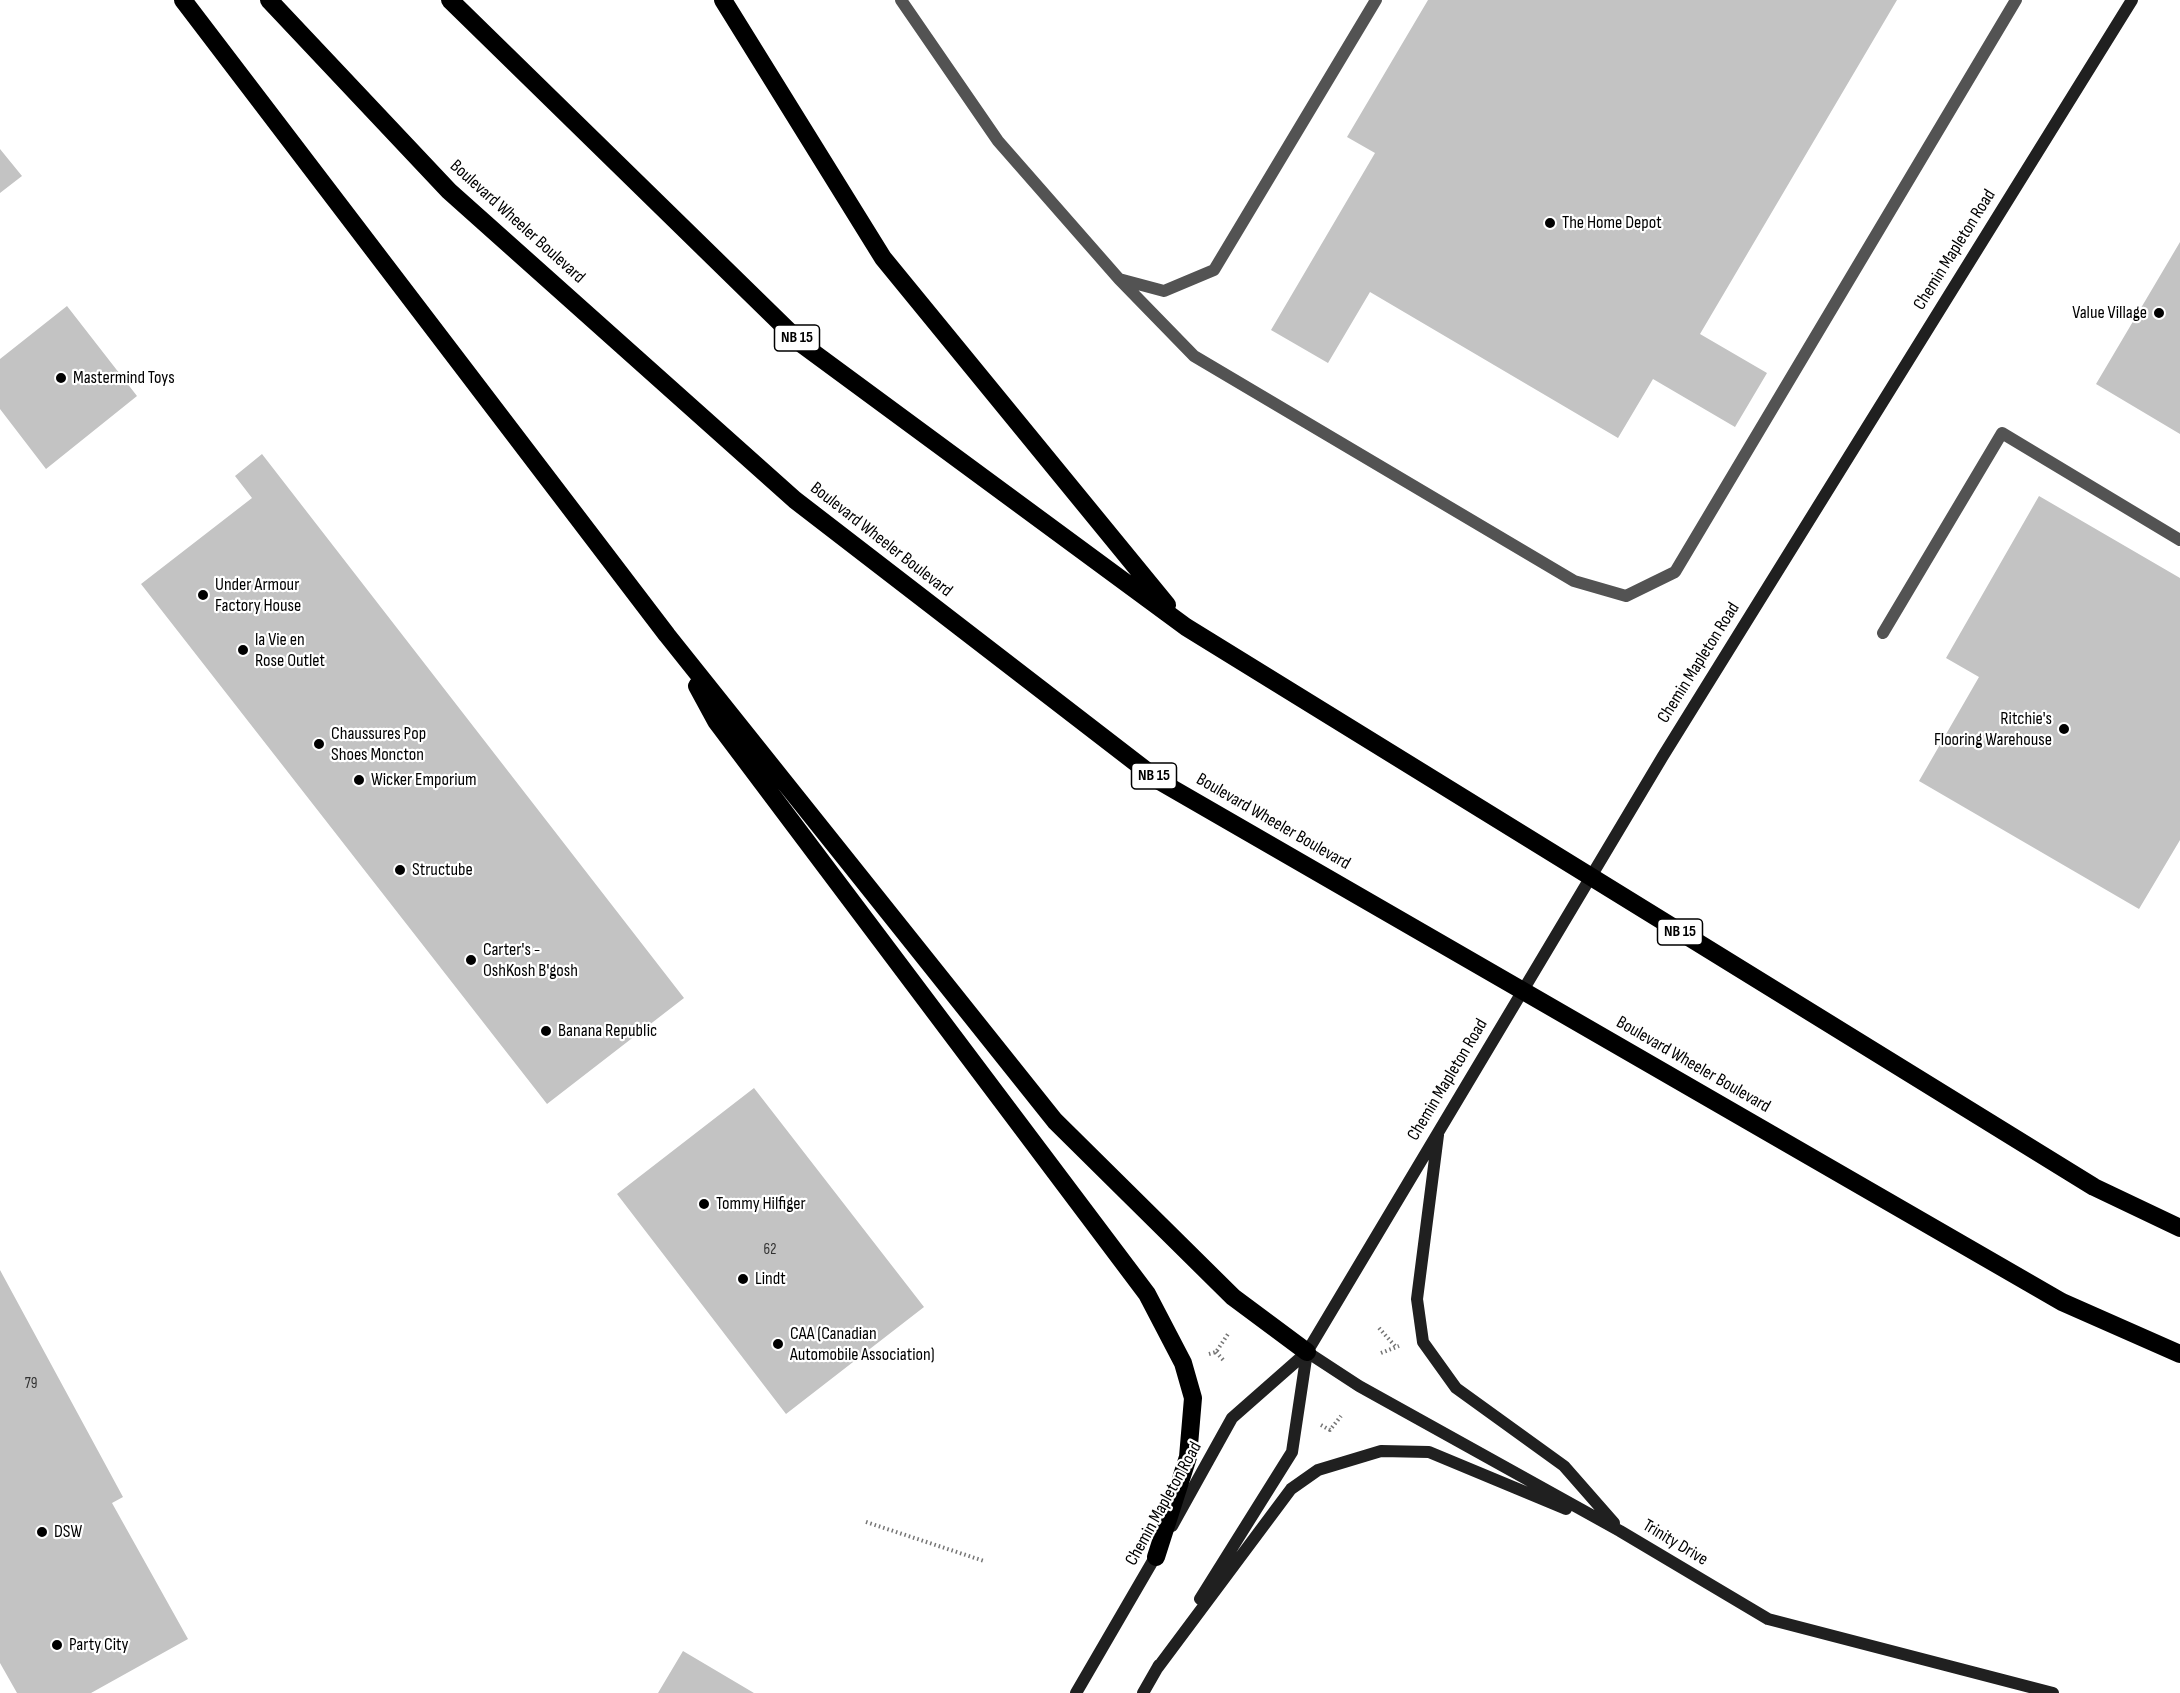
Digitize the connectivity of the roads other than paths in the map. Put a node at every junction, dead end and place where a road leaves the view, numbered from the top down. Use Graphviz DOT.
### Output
graph roads {
  1 [pos="183,0"];
  2 [pos="269,0"];
  3 [pos="450,0"];
  4 [pos="723,0"];
  5 [pos="901,0"];
  6 [pos="1376,0"];
  7 [pos="2016,0"];
  8 [pos="2132,0"];
  9 [pos="1119,279"];
  10 [pos="2180,540"];
  11 [pos="1186,627"];
  12 [pos="1883,633"];
  13 [pos="667,636"];
  14 [pos="1439,1129"];
  15 [pos="2180,1228"];
  16 [pos="1307,1352"];
  17 [pos="2180,1354"];
  18 [pos="1620,1531"];
  19 [pos="1155,1557"];
  20 [pos="1156,1670"];
  21 [pos="1076,1693"];
  22 [pos="1143,1693"];
  23 [pos="2053,1693"];
  1 -- 13 [label="highway"];
  2 -- 17 [label="highway, Boulevard Wheeler Boulevard / NB 15"];
  3 -- 11 [label="highway, NB 15"];
  4 -- 11 [label="highway"];
  5 -- 9 [label="lane"];
  6 -- 9 [label="lane"];
  7 -- 9 [label="lane"];
  8 -- 14 [label="main road, Chemin Mapleton Road"];
  10 -- 12 [label="lane"];
  11 -- 15 [label="highway, NB 15"];
  13 -- 16 [label="highway"];
  13 -- 19 [label="highway"];
  14 -- 16 [label="main road, Chemin Mapleton Road"];
  14 -- 18 [label="main road"];
  16 -- 18 [label="main road, Trinity Drive"];
  16 -- 19 [label="main road, Chemin Mapleton Road"];
  16 -- 20 [label="main road, Chemin Mapleton Road"];
  18 -- 20 [label="main road"];
  18 -- 23 [label="main road, Trinity Drive"];
  19 -- 21 [label="main road, Chemin Mapleton Road"];
  20 -- 22 [label="main road, Chemin Mapleton Road"];
}
